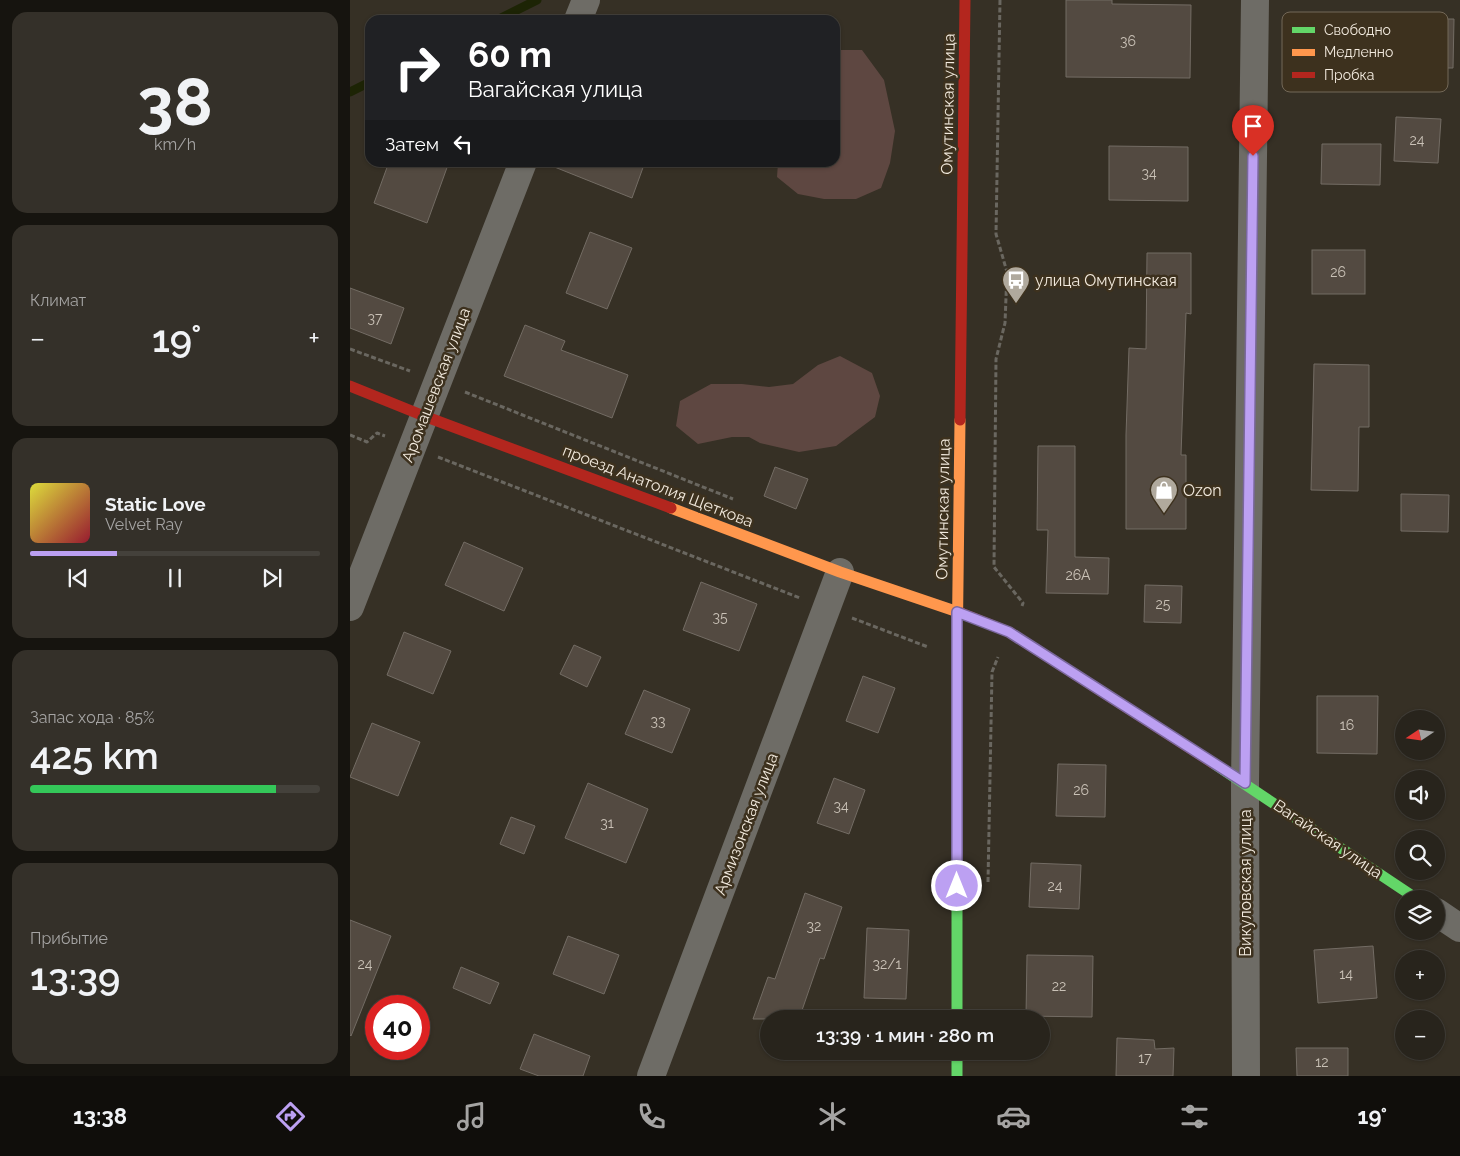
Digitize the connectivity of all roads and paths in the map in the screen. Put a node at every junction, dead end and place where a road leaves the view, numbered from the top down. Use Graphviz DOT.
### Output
graph roads {
  1 [pos="586,0"];
  2 [pos="965,0"];
  3 [pos="1000,0"];
  4 [pos="1255,0"];
  5 [pos="580,15"];
  6 [pos="521,167"];
  7 [pos="350,348"];
  8 [pos="438,381"];
  9 [pos="350,386"];
  10 [pos="424,416"];
  11 [pos="350,435"];
  12 [pos="412,447"];
  13 [pos="741,502"];
  14 [pos="840,572"];
  15 [pos="350,607"];
  16 [pos="826,608"];
  17 [pos="957,612"];
  18 [pos="1009,632"];
  19 [pos="958,658"];
  20 [pos="992,672"];
  21 [pos="1245,783"];
  22 [pos="988,890"];
  23 [pos="1404,890"];
  24 [pos="1445,918"];
  25 [pos="1460,928"];
  26 [pos="957,1010"];
  27 [pos="957,1060"];
  28 [pos="652,1076"];
  29 [pos="957,1076"];
  30 [pos="1246,1076"];
  1 -- 5 [label="street"];
  2 -- 17 [label="street, Омутинская улица"];
  3 -- 18 [label="path"];
  4 -- 21 [label="street, Викуловская улица"];
  6 -- 8 [label="street, Аромашевская улица"];
  7 -- 8 [label="path"];
  8 -- 10 [label="street, Аромашевская улица"];
  8 -- 13 [label="path"];
  9 -- 10 [label="street, проезд Анатолия Щеткова"];
  10 -- 12 [label="street, Аромашевская улица"];
  10 -- 14 [label="street, проезд Анатолия Щеткова"];
  11 -- 12 [label="path"];
  12 -- 15 [label="street, Аромашевская улица"];
  12 -- 16 [label="path"];
  14 -- 16 [label="street, Армизонская улица"];
  14 -- 17 [label="street, проезд Анатолия Щеткова"];
  16 -- 19 [label="path"];
  16 -- 28 [label="street, Армизонская улица"];
  17 -- 18 [label="street, Вагайская улица"];
  17 -- 19 [label="street, Омутинская улица"];
  18 -- 20 [label="path"];
  18 -- 21 [label="street, Вагайская улица"];
  19 -- 20 [label="path"];
  19 -- 26 [label="street, Омутинская улица"];
  20 -- 22 [label="path"];
  21 -- 23 [label="street, Вагайская улица"];
  21 -- 30 [label="street, Викуловская улица"];
  24 -- 25 [label="street"];
  27 -- 29 [label="street"];
}
